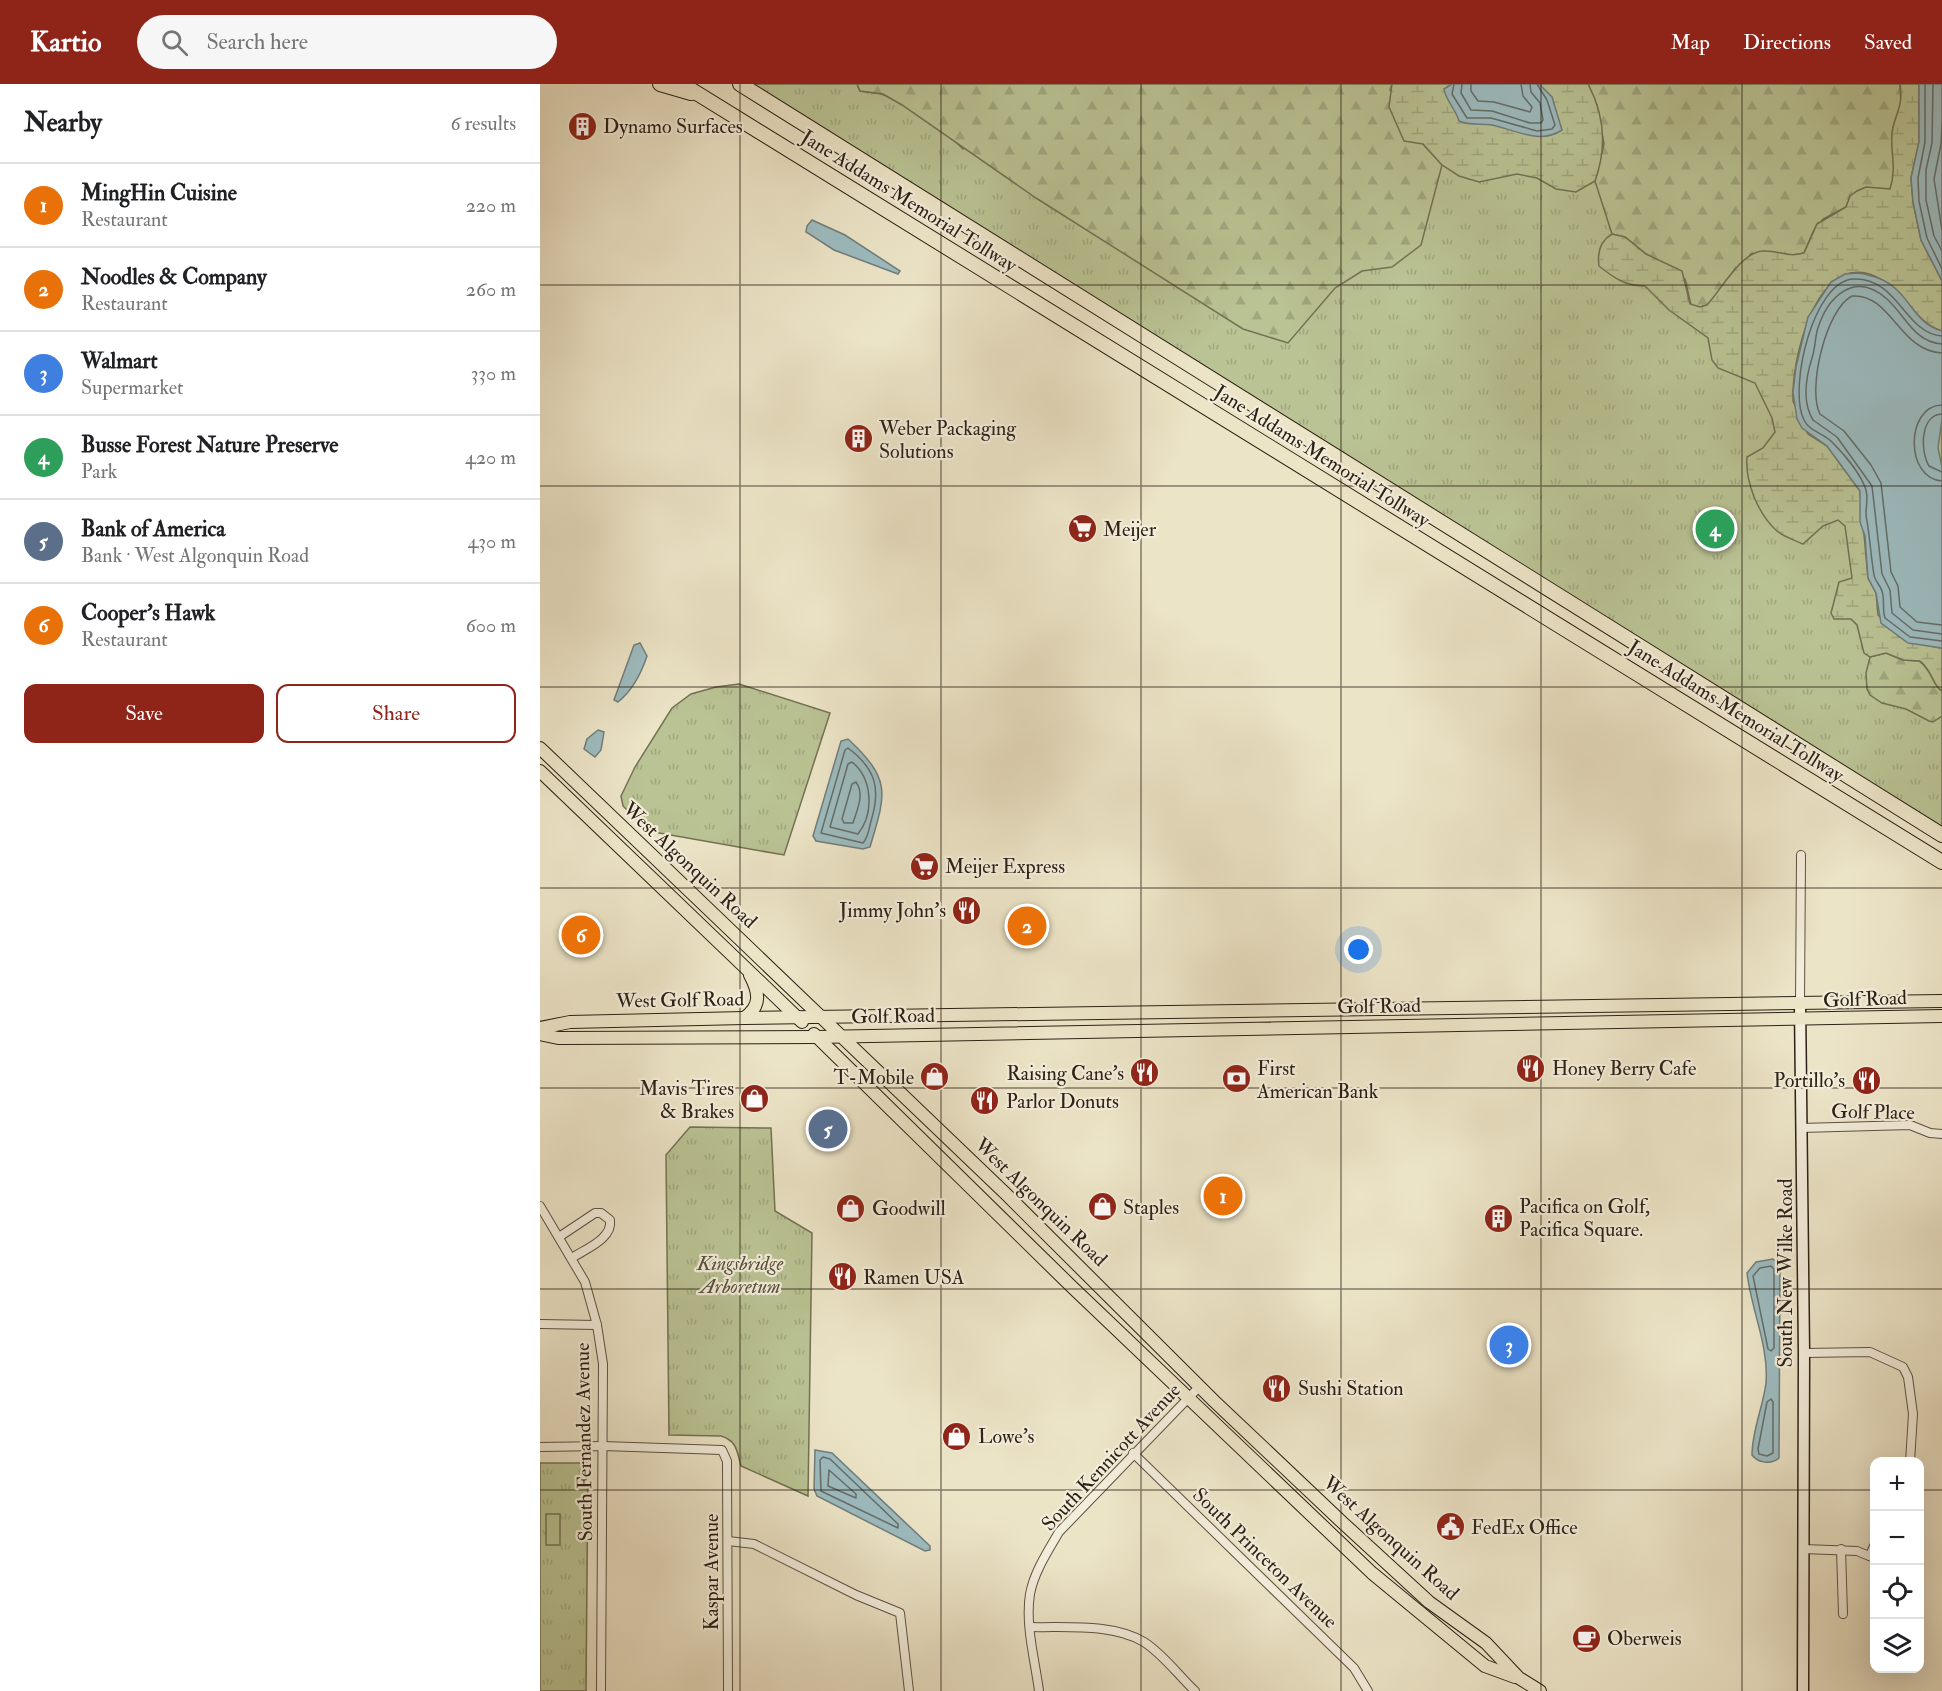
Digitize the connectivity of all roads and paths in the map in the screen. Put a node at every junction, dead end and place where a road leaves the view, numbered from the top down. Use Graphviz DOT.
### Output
graph roads {
  1 [pos="660,84"];
  2 [pos="682,84"];
  3 [pos="740,84"];
  4 [pos="699,95"];
  5 [pos="540,748"];
  6 [pos="540,771"];
  7 [pos="1942,835"];
  8 [pos="1801,855"];
  9 [pos="1942,862"];
  10 [pos="746,966"];
  11 [pos="1942,1001"];
  12 [pos="1800,1003"];
  13 [pos="1942,1016"];
  14 [pos="744,1018"];
  15 [pos="799,1018"];
  16 [pos="820,1018"];
  17 [pos="1800,1020"];
  18 [pos="540,1028"];
  19 [pos="540,1034"];
  20 [pos="839,1036"];
  21 [pos="817,1037"];
  22 [pos="1801,1128"];
  23 [pos="1942,1134"];
  24 [pos="540,1206"];
  25 [pos="559,1237"];
  26 [pos="572,1258"];
  27 [pos="540,1324"];
  28 [pos="597,1325"];
  29 [pos="1804,1353"];
  30 [pos="1200,1386"];
  31 [pos="1188,1396"];
  32 [pos="603,1446"];
  33 [pos="540,1447"];
  34 [pos="1133,1453"];
  35 [pos="1910,1457"];
  36 [pos="728,1541"];
  37 [pos="1803,1549"];
  38 [pos="1841,1549"];
  39 [pos="1870,1556"];
  40 [pos="1843,1614"];
  41 [pos="1030,1627"];
  42 [pos="1520,1678"];
  43 [pos="1187,1684"];
  44 [pos="601,1691"];
  45 [pos="728,1691"];
  46 [pos="909,1691"];
  47 [pos="1039,1691"];
  48 [pos="1181,1691"];
  49 [pos="1195,1691"];
  50 [pos="1368,1691"];
  51 [pos="1540,1691"];
  52 [pos="1803,1691"];
  1 -- 4 [label="highway"];
  2 -- 4 [label="highway, Jane Addams Memorial Tollway"];
  3 -- 7 [label="highway, Jane Addams Memorial Tollway"];
  4 -- 9 [label="highway, Jane Addams Memorial Tollway"];
  5 -- 16 [label="main road, West Algonquin Road"];
  6 -- 10 [label="main road, West Algonquin Road"];
  8 -- 12 [label="street, South New Wilke Road"];
  10 -- 14 [label="main road"];
  10 -- 15 [label="main road, West Algonquin Road"];
  11 -- 12 [label="main road, Golf Road"];
  12 -- 16 [label="main road, Golf Road"];
  12 -- 17 [label="main road, South New Wilke Road"];
  13 -- 17 [label="main road, Golf Road"];
  14 -- 15 [label="main road, West Golf Road"];
  14 -- 18 [label="main road, West Golf Road"];
  15 -- 16 [label="main road, West Golf Road"];
  15 -- 21 [label="main road, West Algonquin Road"];
  16 -- 20 [label="main road, West Algonquin Road"];
  17 -- 20 [label="main road, Golf Road"];
  17 -- 22 [label="main road, South New Wilke Road"];
  19 -- 21 [label="main road, West Golf Road"];
  20 -- 21 [label="main road, Golf Road"];
  20 -- 30 [label="main road, West Algonquin Road"];
  21 -- 31 [label="main road, West Algonquin Road"];
  22 -- 23 [label="street, Golf Place"];
  22 -- 29 [label="main road, South New Wilke Road"];
  24 -- 25 [label="street, South Fernandez Avenue"];
  25 -- 26 [label="street, South Fernandez Avenue"];
  25 -- 26 [label="street"];
  26 -- 28 [label="street, South Fernandez Avenue"];
  27 -- 28 [label="street"];
  28 -- 32 [label="street, South Fernandez Avenue"];
  29 -- 35 [label="street"];
  29 -- 37 [label="main road, South New Wilke Road"];
  30 -- 31 [label="street, South Kennicott Avenue"];
  30 -- 42 [label="main road, West Algonquin Road"];
  31 -- 34 [label="street, South Kennicott Avenue"];
  31 -- 42 [label="main road, West Algonquin Road"];
  32 -- 33 [label="street"];
  32 -- 36 [label="street, Kaspar Avenue"];
  32 -- 44 [label="street, South Fernandez Avenue"];
  34 -- 41 [label="street, South Kennicott Avenue"];
  34 -- 50 [label="street, South Princeton Avenue"];
  36 -- 45 [label="street, Kaspar Avenue"];
  36 -- 46 [label="street"];
  37 -- 38 [label="street"];
  37 -- 52 [label="main road, South New Wilke Road"];
  38 -- 39 [label="street"];
  38 -- 40 [label="street"];
  41 -- 43 [label="street"];
  41 -- 47 [label="street, South Kennicott Avenue"];
  42 -- 51 [label="main road, West Algonquin Road"];
  43 -- 48 [label="street"];
  43 -- 49 [label="street"];
}
